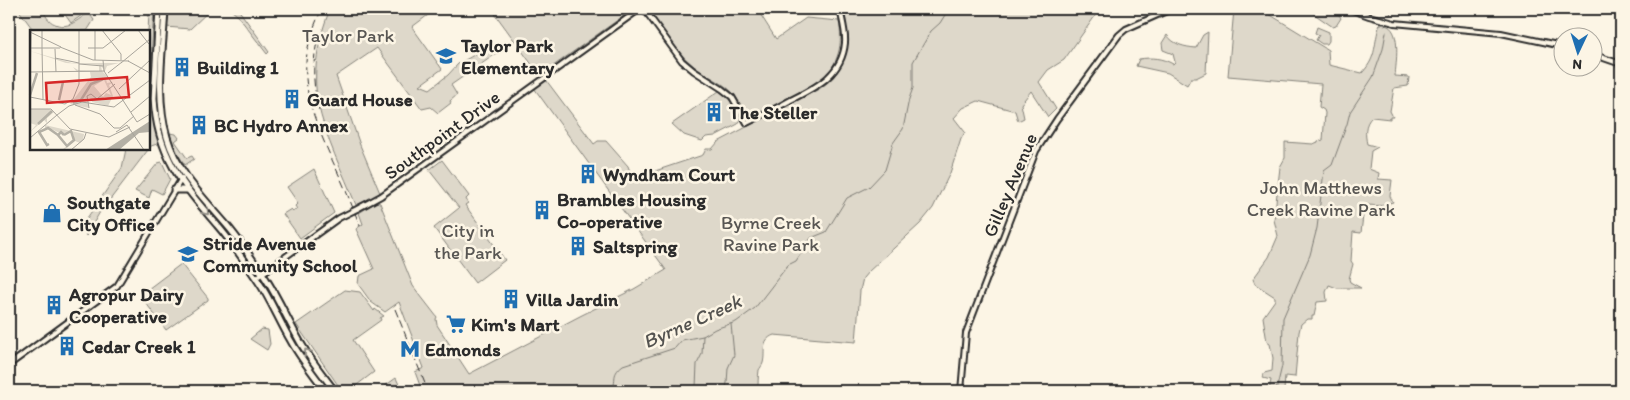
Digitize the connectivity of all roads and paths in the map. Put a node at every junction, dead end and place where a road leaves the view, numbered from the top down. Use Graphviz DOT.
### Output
graph roads {
  1 [pos="159,9"];
  2 [pos="165,9"];
  3 [pos="641,9"];
  4 [pos="840,9"];
  5 [pos="1171,9"];
  6 [pos="1350,9"];
  7 [pos="1552,44"];
  8 [pos="1602,57"];
  9 [pos="1621,64"];
  10 [pos="184,175"];
  11 [pos="180,180"];
  12 [pos="174,190"];
  13 [pos="187,190"];
  14 [pos="262,273"];
  15 [pos="256,278"];
  16 [pos="9,364"];
  17 [pos="326,391"];
  18 [pos="335,391"];
  19 [pos="961,391"];
  1 -- 11 [label="main road"];
  2 -- 10 [label="main road"];
  3 -- 4 [label="street"];
  3 -- 14 [label="street, Southpoint Drive"];
  5 -- 19 [label="street, Gilley Avenue"];
  6 -- 7 [label="street"];
  8 -- 9 [label="street"];
  10 -- 11 [label="street"];
  10 -- 14 [label="main road"];
  11 -- 12 [label="street"];
  11 -- 13 [label="main road"];
  12 -- 13 [label="main road"];
  12 -- 16 [label="street"];
  13 -- 15 [label="main road, one-way"];
  14 -- 15 [label="street, Southpoint Drive"];
  18 -- 14 [label="main road, one-way"];
  15 -- 17 [label="main road"];
}
